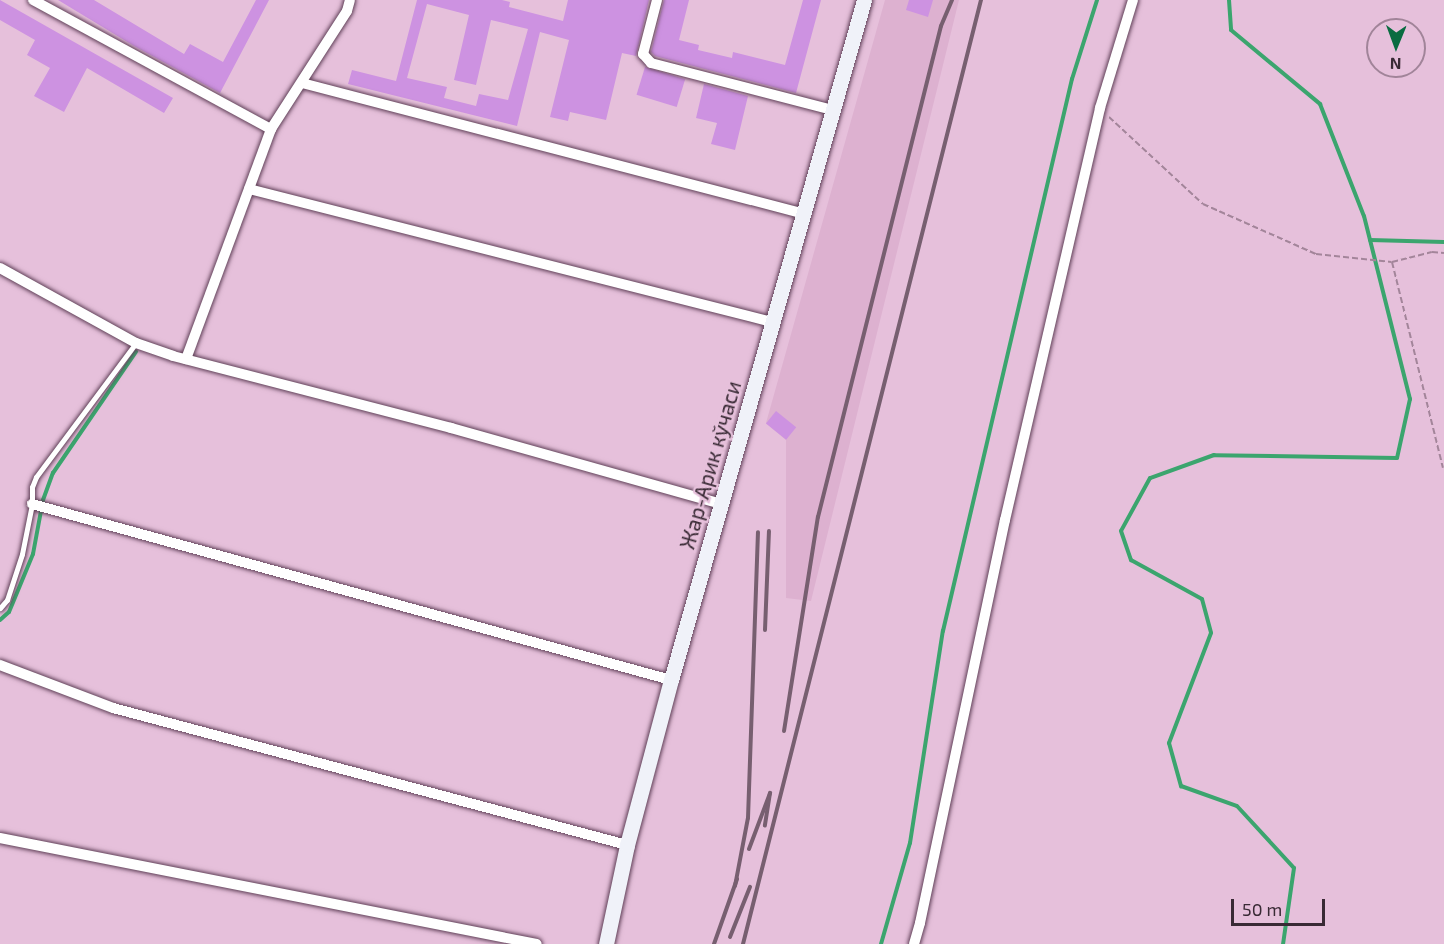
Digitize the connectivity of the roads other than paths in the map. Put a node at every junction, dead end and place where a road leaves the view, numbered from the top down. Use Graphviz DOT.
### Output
graph roads {
  1 [pos="33,0"];
  2 [pos="350,0"];
  3 [pos="657,0"];
  4 [pos="864,0"];
  5 [pos="1133,0"];
  6 [pos="302,83"];
  7 [pos="834,110"];
  8 [pos="271,129"];
  9 [pos="249,189"];
  10 [pos="805,214"];
  11 [pos="0,268"];
  12 [pos="772,322"];
  13 [pos="136,343"];
  14 [pos="186,358"];
  15 [pos="32,504"];
  16 [pos="722,504"];
  17 [pos="0,608"];
  18 [pos="0,665"];
  19 [pos="671,680"];
  20 [pos="0,838"];
  21 [pos="627,845"];
  22 [pos="537,944"];
  23 [pos="606,944"];
  24 [pos="914,944"];
  1 -- 8 [label="street"];
  2 -- 6 [label="street"];
  3 -- 7 [label="street"];
  4 -- 7 [label="main road, Жар-Арик кўчаси"];
  5 -- 24 [label="street"];
  6 -- 8 [label="street"];
  6 -- 10 [label="street"];
  7 -- 10 [label="main road, Жар-Арик кўчаси"];
  8 -- 9 [label="street"];
  9 -- 12 [label="street"];
  9 -- 14 [label="street"];
  10 -- 12 [label="main road, Жар-Арик кўчаси"];
  11 -- 13 [label="street"];
  12 -- 16 [label="main road, Жар-Арик кўчаси"];
  13 -- 14 [label="street"];
  13 -- 15 [label="lane"];
  14 -- 16 [label="street"];
  15 -- 17 [label="lane"];
  15 -- 19 [label="street"];
  16 -- 19 [label="main road, Жар-Арик кўчаси"];
  18 -- 21 [label="street"];
  19 -- 21 [label="main road, Жар-Арик кўчаси"];
  20 -- 22 [label="street"];
  21 -- 23 [label="main road, Жар-Арик кўчаси"];
}
